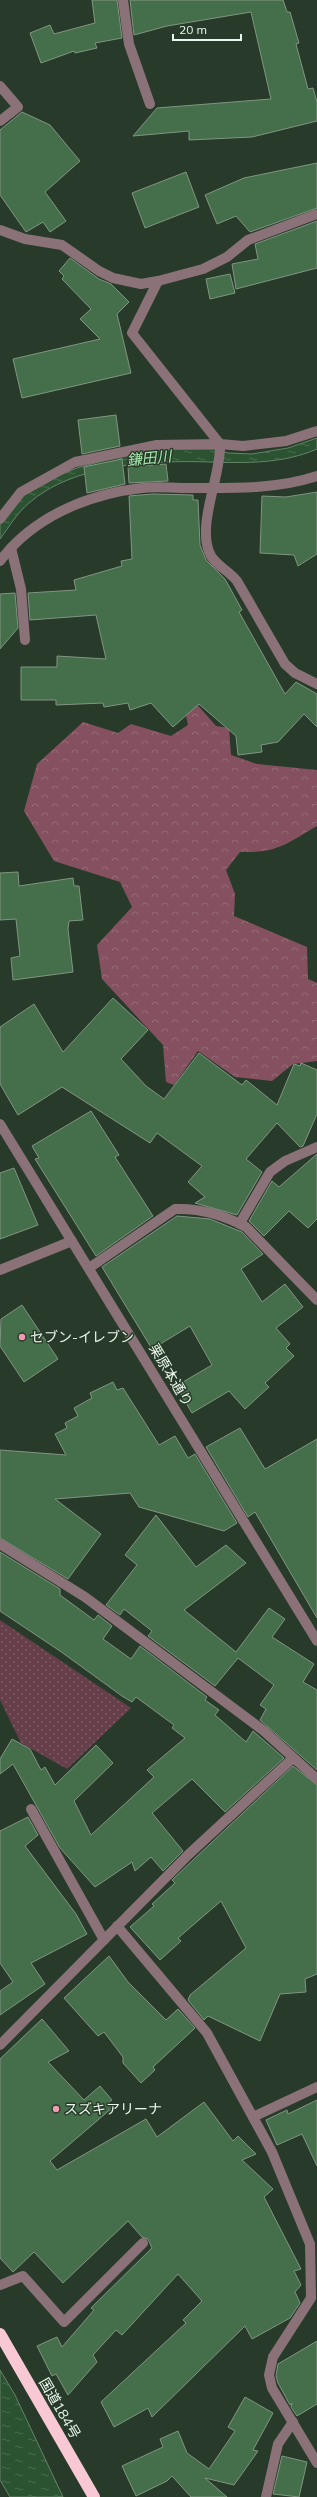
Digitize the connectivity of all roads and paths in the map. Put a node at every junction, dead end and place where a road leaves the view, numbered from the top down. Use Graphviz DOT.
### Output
graph roads {
  1 [pos="123,0"];
  2 [pos="0,86"];
  3 [pos="150,104"];
  4 [pos="0,121"];
  5 [pos="317,214"];
  6 [pos="0,230"];
  7 [pos="158,281"];
  8 [pos="317,431"];
  9 [pos="220,446"];
  10 [pos="317,476"];
  11 [pos="212,488"];
  12 [pos="0,519"];
  13 [pos="11,548"];
  14 [pos="0,561"];
  15 [pos="25,640"];
  16 [pos="317,684"];
  17 [pos="0,1124"];
  18 [pos="317,1147"];
  19 [pos="240,1223"];
  20 [pos="72,1241"];
  21 [pos="89,1268"];
  22 [pos="0,1270"];
  23 [pos="317,1300"];
  24 [pos="0,1544"];
  25 [pos="317,1641"];
  26 [pos="293,1758"];
  27 [pos="317,1779"];
  28 [pos="31,1808"];
  29 [pos="117,1926"];
  30 [pos="104,1940"];
  31 [pos="0,2044"];
  32 [pos="317,2087"];
  33 [pos="253,2117"];
  34 [pos="143,2243"];
  35 [pos="0,2285"];
  36 [pos="0,2334"];
  37 [pos="292,2422"];
  38 [pos="317,2464"];
  39 [pos="94,2497"];
  40 [pos="266,2497"];
  1 -- 3 [label="street"];
  2 -- 4 [label="street"];
  5 -- 7 [label="street"];
  6 -- 7 [label="street"];
  7 -- 9 [label="street"];
  8 -- 9 [label="street"];
  9 -- 11 [label="street"];
  9 -- 12 [label="street"];
  10 -- 11 [label="street"];
  11 -- 13 [label="street"];
  11 -- 16 [label="street"];
  13 -- 14 [label="street"];
  13 -- 15 [label="street"];
  17 -- 20 [label="street, 栗原本通り"];
  18 -- 19 [label="street"];
  19 -- 21 [label="street"];
  19 -- 23 [label="street"];
  20 -- 21 [label="street, 栗原本通り"];
  20 -- 22 [label="street"];
  21 -- 25 [label="street, 栗原本通り"];
  24 -- 26 [label="street"];
  26 -- 27 [label="street"];
  26 -- 29 [label="street"];
  28 -- 30 [label="street"];
  29 -- 30 [label="street"];
  29 -- 33 [label="street"];
  30 -- 31 [label="street"];
  32 -- 33 [label="street"];
  33 -- 37 [label="street"];
  34 -- 35 [label="street"];
  36 -- 39 [label="highway, 国道184号"];
  37 -- 38 [label="street"];
  37 -- 40 [label="street"];
}
